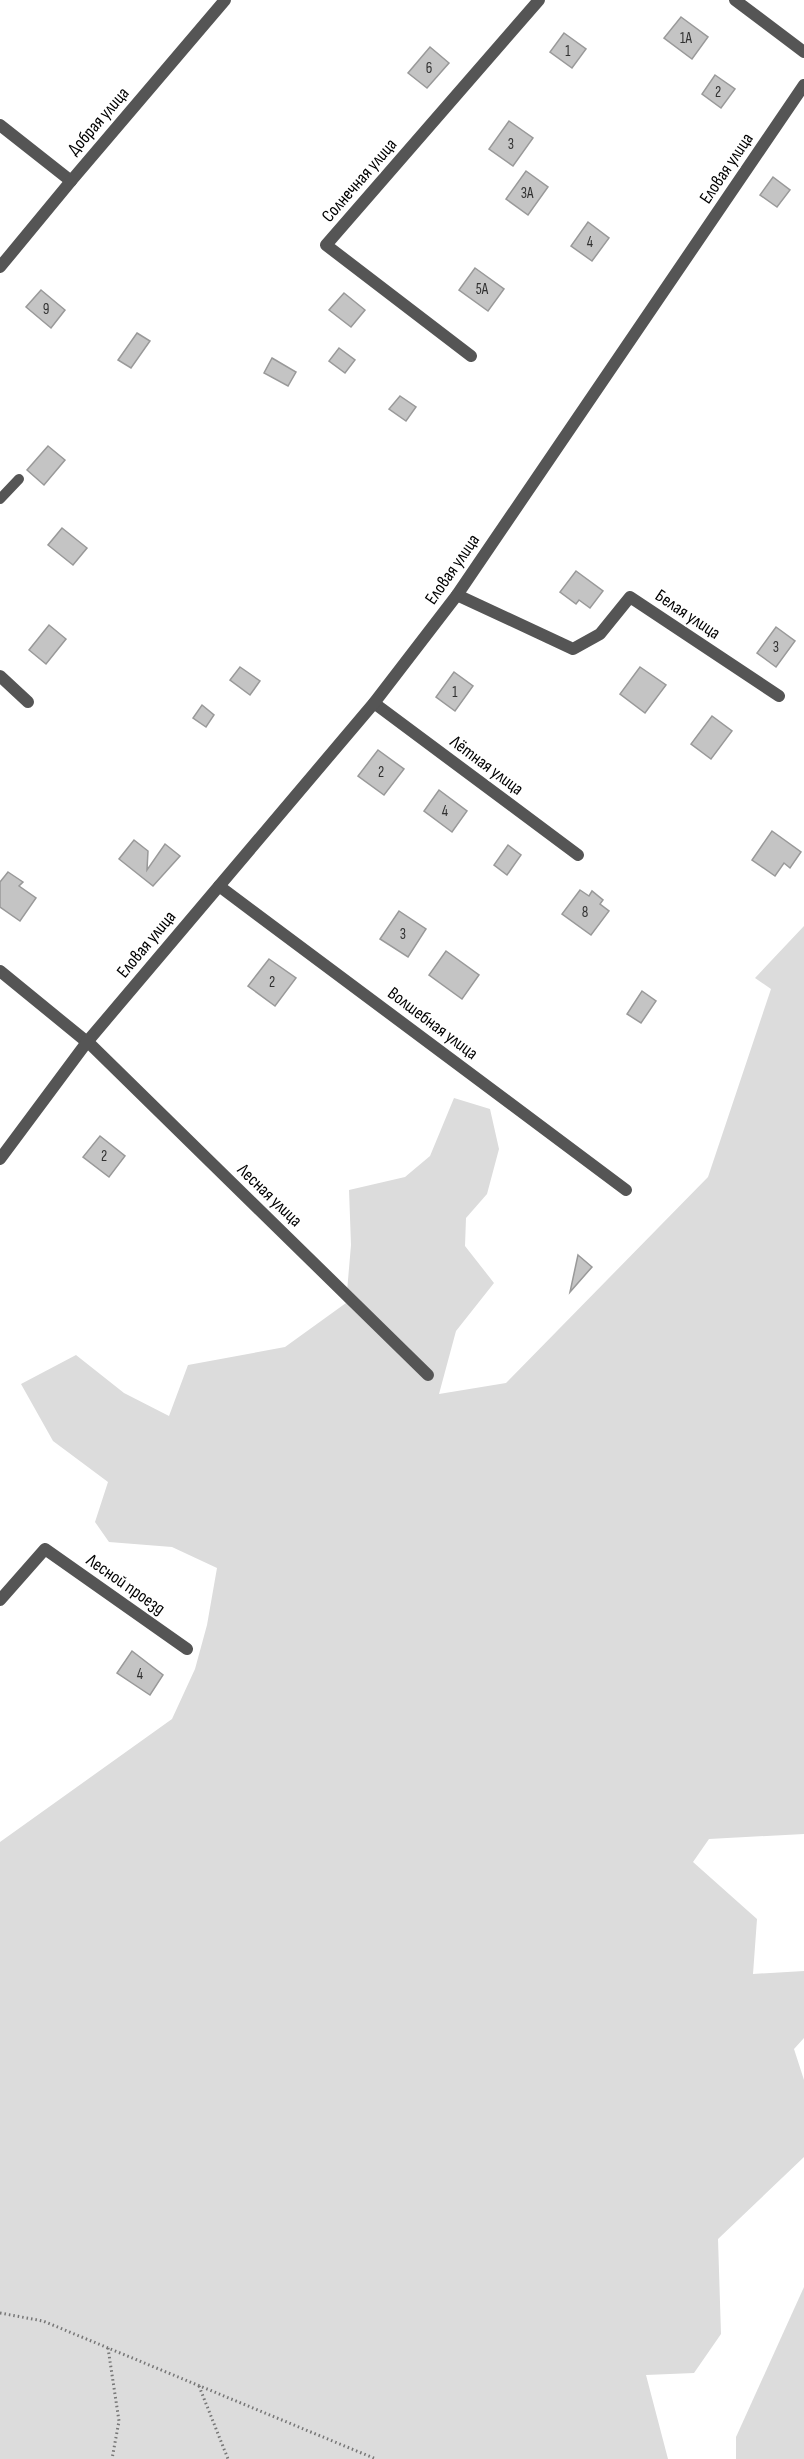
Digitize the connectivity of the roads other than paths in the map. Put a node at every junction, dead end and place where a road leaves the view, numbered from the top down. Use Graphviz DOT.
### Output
graph roads {
  1 [pos="225,0"];
  2 [pos="539,0"];
  3 [pos="735,0"];
  4 [pos="804,52"];
  5 [pos="804,85"];
  6 [pos="0,125"];
  7 [pos="71,181"];
  8 [pos="0,267"];
  9 [pos="471,356"];
  10 [pos="19,479"];
  11 [pos="0,499"];
  12 [pos="457,595"];
  13 [pos="0,676"];
  14 [pos="779,696"];
  15 [pos="28,702"];
  16 [pos="374,703"];
  17 [pos="578,855"];
  18 [pos="219,886"];
  19 [pos="0,970"];
  20 [pos="87,1042"];
  21 [pos="0,1159"];
  22 [pos="626,1190"];
  23 [pos="428,1375"];
  24 [pos="0,1600"];
  25 [pos="187,1649"];
  1 -- 7 [label="street, Добрая улица"];
  2 -- 9 [label="street, Солнечная улица"];
  3 -- 4 [label="street"];
  5 -- 12 [label="street, Еловая улица"];
  6 -- 7 [label="street"];
  7 -- 8 [label="street, Добрая улица"];
  10 -- 11 [label="lane"];
  12 -- 14 [label="street, Белая улица"];
  12 -- 16 [label="street, Еловая улица"];
  13 -- 15 [label="street"];
  16 -- 17 [label="street, Лётная улица"];
  16 -- 18 [label="street, Еловая улица"];
  18 -- 20 [label="street, Еловая улица"];
  18 -- 22 [label="street, Волшебная улица"];
  19 -- 20 [label="street, Лесная улица"];
  20 -- 21 [label="street, Еловая улица"];
  20 -- 23 [label="street, Лесная улица"];
  24 -- 25 [label="street, Лесной проезд"];
}
